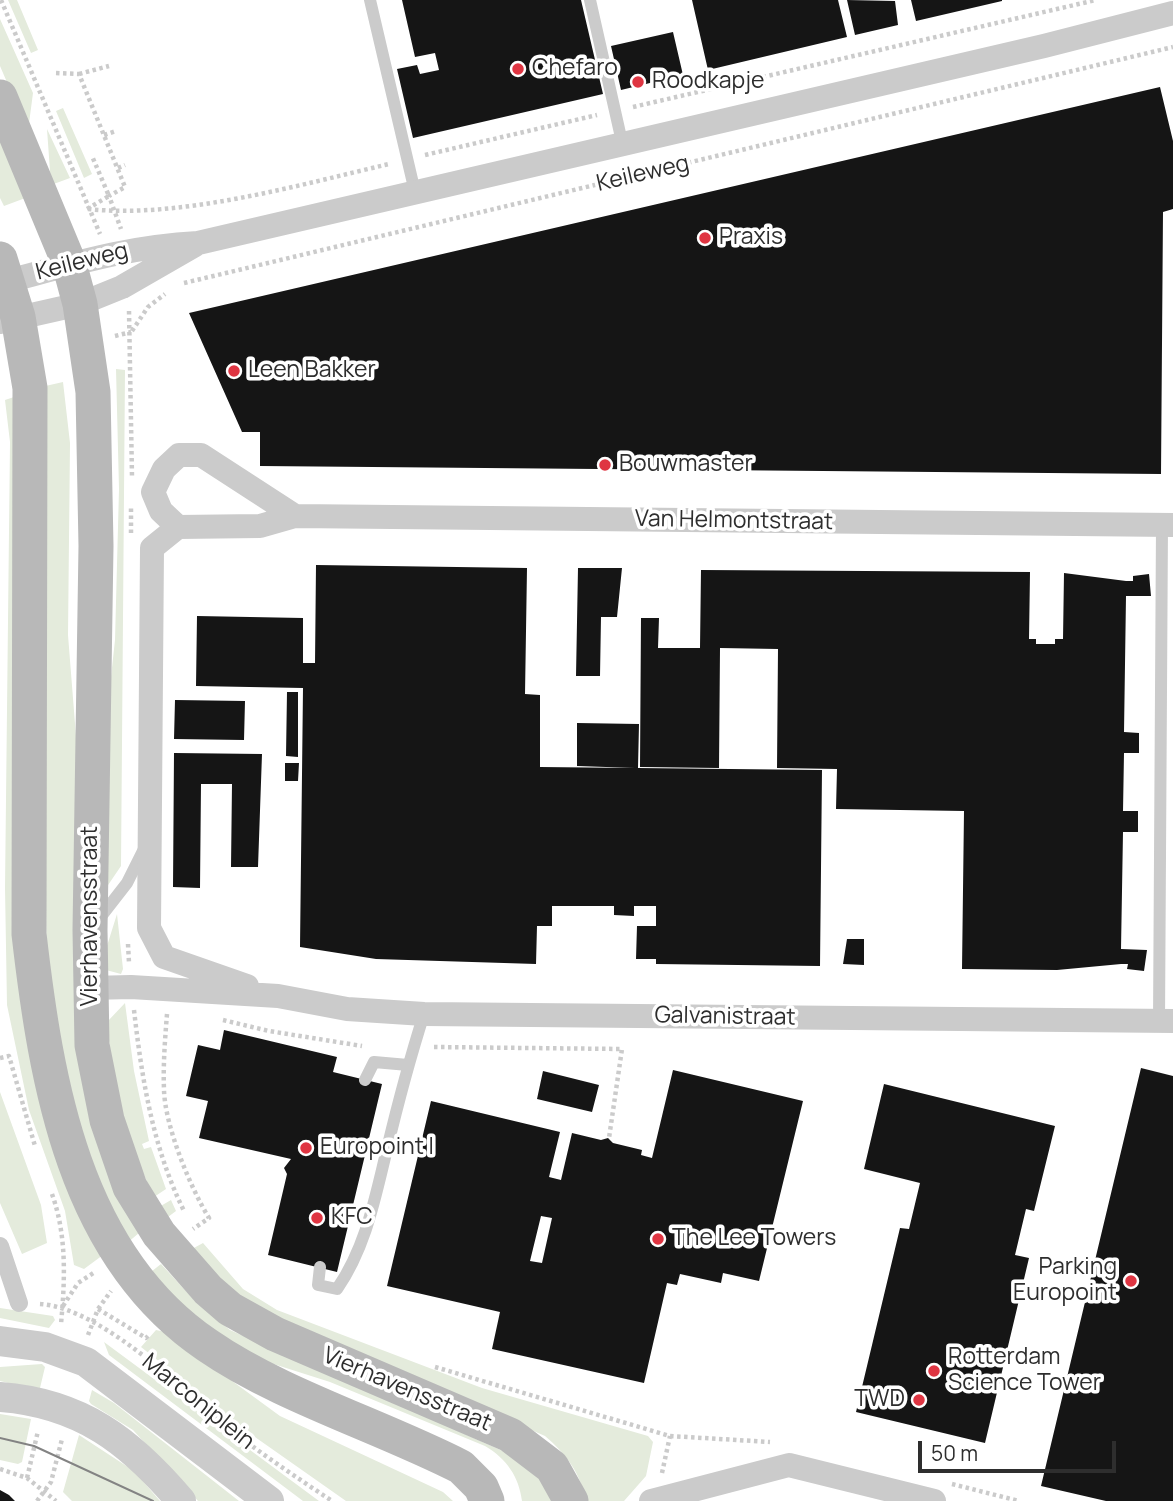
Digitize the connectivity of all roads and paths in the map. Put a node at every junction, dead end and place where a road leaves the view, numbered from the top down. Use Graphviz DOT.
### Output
graph roads {
  1 [pos="1,0"];
  2 [pos="370,0"];
  3 [pos="590,0"];
  4 [pos="1096,0"];
  5 [pos="1173,13"];
  6 [pos="1173,47"];
  7 [pos="109,66"];
  8 [pos="56,73"];
  9 [pos="79,74"];
  10 [pos="0,97"];
  11 [pos="616,111"];
  12 [pos="116,131"];
  13 [pos="104,135"];
  14 [pos="622,142"];
  15 [pos="93,156"];
  16 [pos="407,160"];
  17 [pos="125,165"];
  18 [pos="118,168"];
  19 [pos="415,192"];
  20 [pos="109,196"];
  21 [pos="87,209"];
  22 [pos="116,212"];
  23 [pos="198,243"];
  24 [pos="69,263"];
  25 [pos="3,274"];
  26 [pos="178,284"];
  27 [pos="168,292"];
  28 [pos="80,304"];
  29 [pos="9,320"];
  30 [pos="131,332"];
  31 [pos="295,516"];
  32 [pos="1168,525"];
  33 [pos="178,527"];
  34 [pos="150,836"];
  35 [pos="90,930"];
  36 [pos="90,988"];
  37 [pos="278,996"];
  38 [pos="424,1014"];
  39 [pos="1166,1021"];
  40 [pos="0,1058"];
  41 [pos="408,1065"];
  42 [pos="365,1080"];
  43 [pos="37,1152"];
  44 [pos="51,1190"];
  45 [pos="191,1221"];
  46 [pos="205,1237"];
  47 [pos="0,1246"];
  48 [pos="320,1267"];
  49 [pos="108,1294"];
  50 [pos="19,1303"];
  51 [pos="98,1309"];
  52 [pos="0,1341"];
  53 [pos="433,1366"];
  54 [pos="0,1397"];
  55 [pos="0,1469"];
  56 [pos="42,1490"];
  57 [pos="653,1499"];
  58 [pos="37,1501"];
  59 [pos="56,1501"];
  60 [pos="181,1501"];
  61 [pos="269,1501"];
  62 [pos="332,1501"];
  63 [pos="487,1501"];
  64 [pos="571,1501"];
  65 [pos="934,1501"];
  1 -- 21 [label="path"];
  2 -- 16 [label="lane"];
  3 -- 11 [label="lane"];
  4 -- 11 [label="path, Keileweg"];
  5 -- 14 [label="street, Keileweg"];
  6 -- 26 [label="path, Keileweg"];
  7 -- 9 [label="path"];
  8 -- 9 [label="path"];
  9 -- 13 [label="path"];
  10 -- 24 [label="main road, Vierhavensstraat"];
  11 -- 14 [label="lane"];
  11 -- 16 [label="path, Keileweg"];
  12 -- 13 [label="path"];
  13 -- 18 [label="path"];
  14 -- 19 [label="street, Keileweg"];
  15 -- 20 [label="path"];
  16 -- 19 [label="lane"];
  16 -- 22 [label="path, Keileweg"];
  17 -- 18 [label="path"];
  18 -- 20 [label="path"];
  19 -- 23 [label="street, Keileweg"];
  20 -- 21 [label="path"];
  20 -- 22 [label="path"];
  21 -- 22 [label="path, Keileweg"];
  23 -- 24 [label="street, Keileweg"];
  23 -- 28 [label="street, Keileweg"];
  24 -- 25 [label="street, Keileweg"];
  24 -- 28 [label="main road, Vierhavensstraat"];
  25 -- 29 [label="main road, Vierhavensstraat"];
  27 -- 30 [label="path"];
  28 -- 29 [label="street, Keileweg"];
  28 -- 35 [label="main road, Vierhavensstraat"];
  29 -- 63 [label="main road, Vierhavensstraat"];
  31 -- 32 [label="street, Van Helmontstraat"];
  31 -- 33 [label="street, Van Helmontstraat"];
  31 -- 33 [label="street"];
  32 -- 39 [label="lane"];
  33 -- 34 [label="street"];
  34 -- 35 [label="lane"];
  34 -- 37 [label="street, Galvanistraat"];
  35 -- 36 [label="main road, Vierhavensstraat"];
  36 -- 37 [label="street, Galvanistraat"];
  36 -- 64 [label="main road, Vierhavensstraat"];
  37 -- 38 [label="street, Galvanistraat"];
  38 -- 39 [label="street, Galvanistraat"];
  38 -- 41 [label="lane"];
  40 -- 43 [label="path"];
  41 -- 42 [label="lane"];
  41 -- 48 [label="lane"];
  44 -- 62 [label="path, Marconiplein"];
  45 -- 46 [label="path"];
  47 -- 50 [label="street"];
  49 -- 51 [label="path"];
  52 -- 61 [label="street, Marconiplein"];
  53 -- 57 [label="path, Vierhavensstraat"];
  54 -- 60 [label="street"];
  55 -- 56 [label="path"];
  56 -- 58 [label="path"];
  56 -- 59 [label="path"];
  57 -- 65 [label="street"];
}
